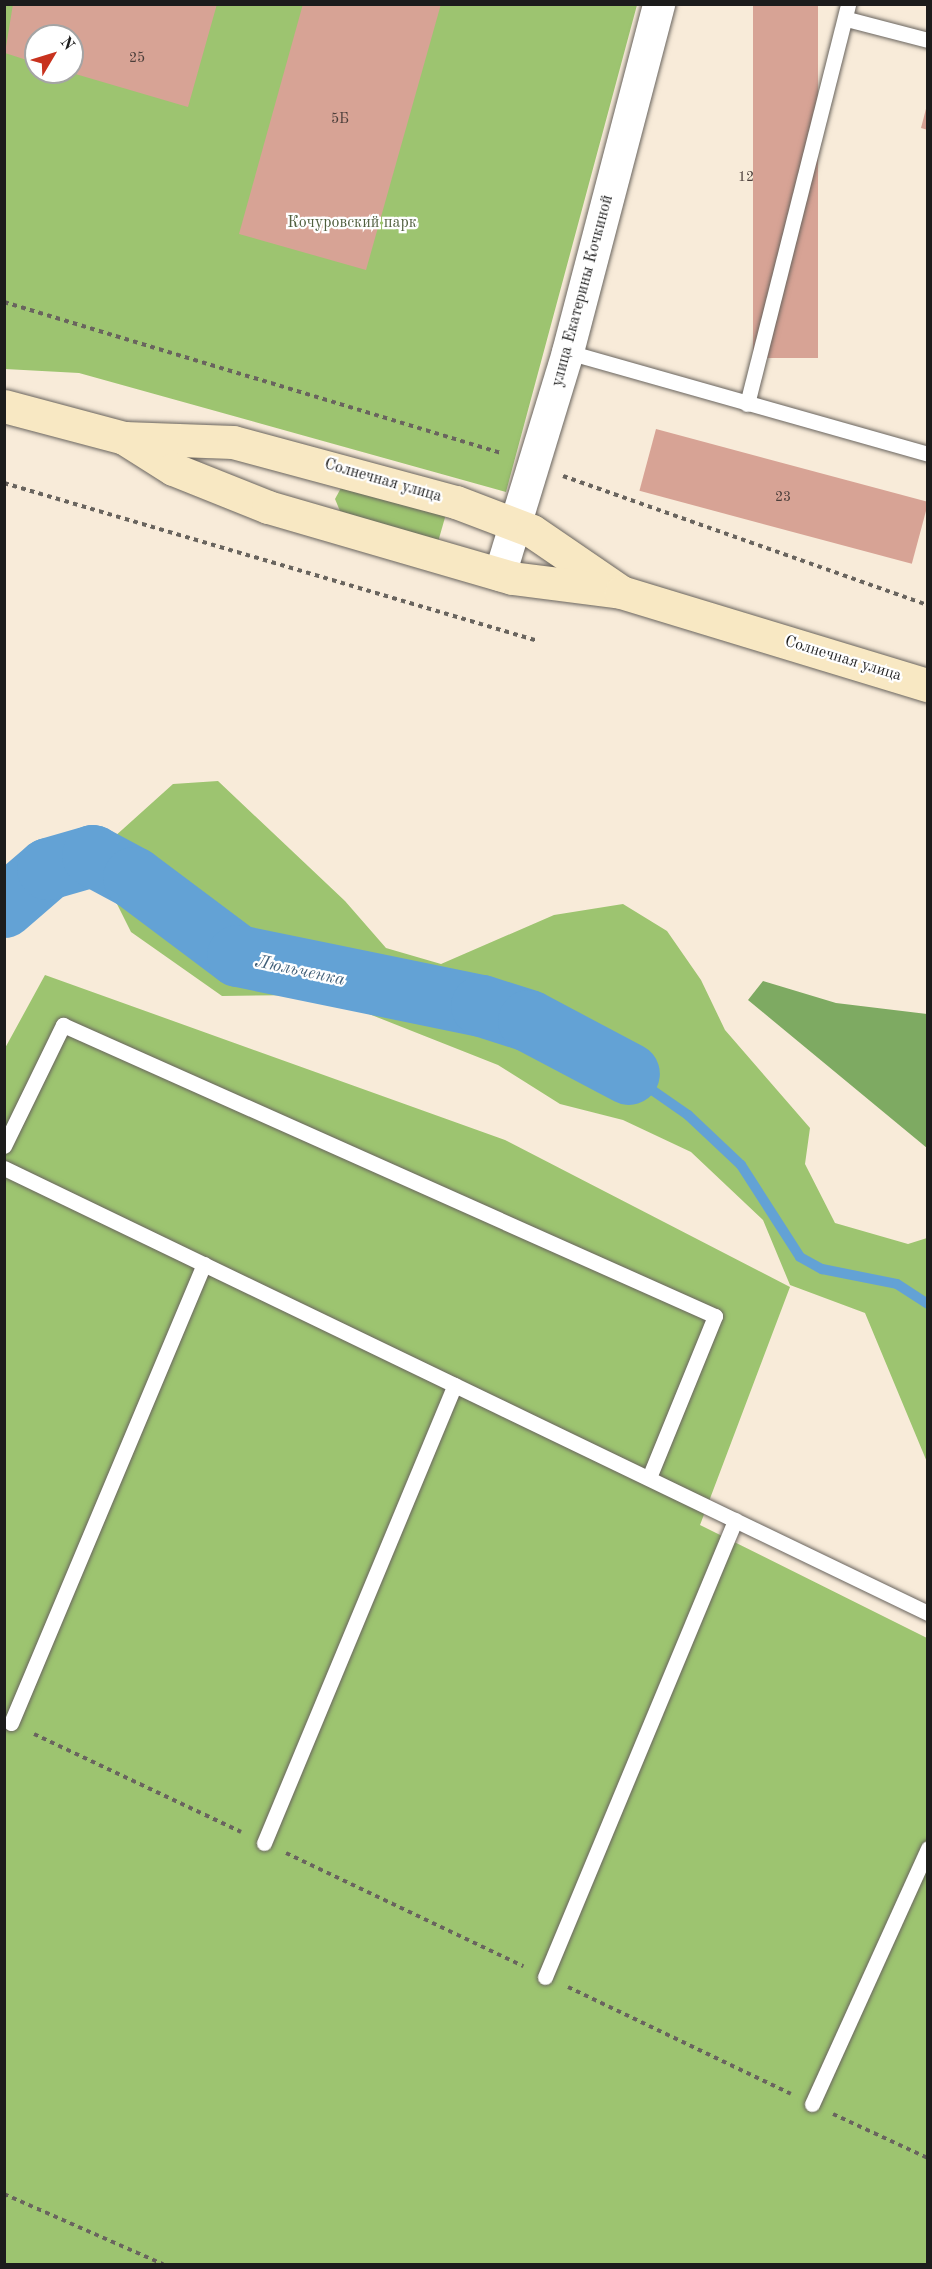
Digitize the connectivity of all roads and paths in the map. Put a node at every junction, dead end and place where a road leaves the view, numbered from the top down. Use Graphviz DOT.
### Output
graph roads {
  1 [pos="659,4"];
  2 [pos="848,12"];
  3 [pos="927,40"];
  4 [pos="4,302"];
  5 [pos="568,352"];
  6 [pos="747,404"];
  7 [pos="4,406"];
  8 [pos="124,438"];
  9 [pos="501,453"];
  10 [pos="927,454"];
  11 [pos="560,475"];
  12 [pos="4,483"];
  13 [pos="517,523"];
  14 [pos="500,575"];
  15 [pos="621,592"];
  16 [pos="927,605"];
  17 [pos="538,641"];
  18 [pos="927,685"];
  19 [pos="4,1146"];
  20 [pos="4,1168"];
  21 [pos="204,1264"];
  22 [pos="455,1385"];
  23 [pos="649,1478"];
  24 [pos="735,1520"];
  25 [pos="927,1613"];
  26 [pos="11,1723"];
  27 [pos="264,1842"];
  28 [pos="927,1848"];
  29 [pos="545,1977"];
  30 [pos="812,2104"];
  31 [pos="927,2158"];
  32 [pos="4,2194"];
  33 [pos="164,2265"];
  1 -- 5 [label="street, улица Екатерины Кочкиной"];
  2 -- 3 [label="lane"];
  2 -- 6 [label="lane"];
  4 -- 9 [label="path"];
  5 -- 6 [label="lane"];
  5 -- 13 [label="street, улица Екатерины Кочкиной"];
  6 -- 10 [label="lane"];
  7 -- 8 [label="main road, Солнечная улица"];
  8 -- 13 [label="main road, Солнечная улица"];
  8 -- 14 [label="main road, Солнечная улица"];
  11 -- 16 [label="path"];
  12 -- 17 [label="path"];
  13 -- 14 [label="street, улица Екатерины Кочкиной"];
  13 -- 15 [label="main road, Солнечная улица"];
  14 -- 15 [label="main road, Солнечная улица"];
  15 -- 18 [label="main road, Солнечная улица"];
  19 -- 23 [label="lane"];
  20 -- 21 [label="lane"];
  21 -- 22 [label="lane"];
  21 -- 26 [label="lane"];
  22 -- 23 [label="lane"];
  22 -- 27 [label="lane"];
  23 -- 24 [label="lane"];
  24 -- 25 [label="lane"];
  24 -- 29 [label="lane"];
  26 -- 27 [label="path"];
  27 -- 29 [label="path"];
  28 -- 30 [label="lane"];
  29 -- 30 [label="path"];
  30 -- 31 [label="path"];
  32 -- 33 [label="path"];
}
